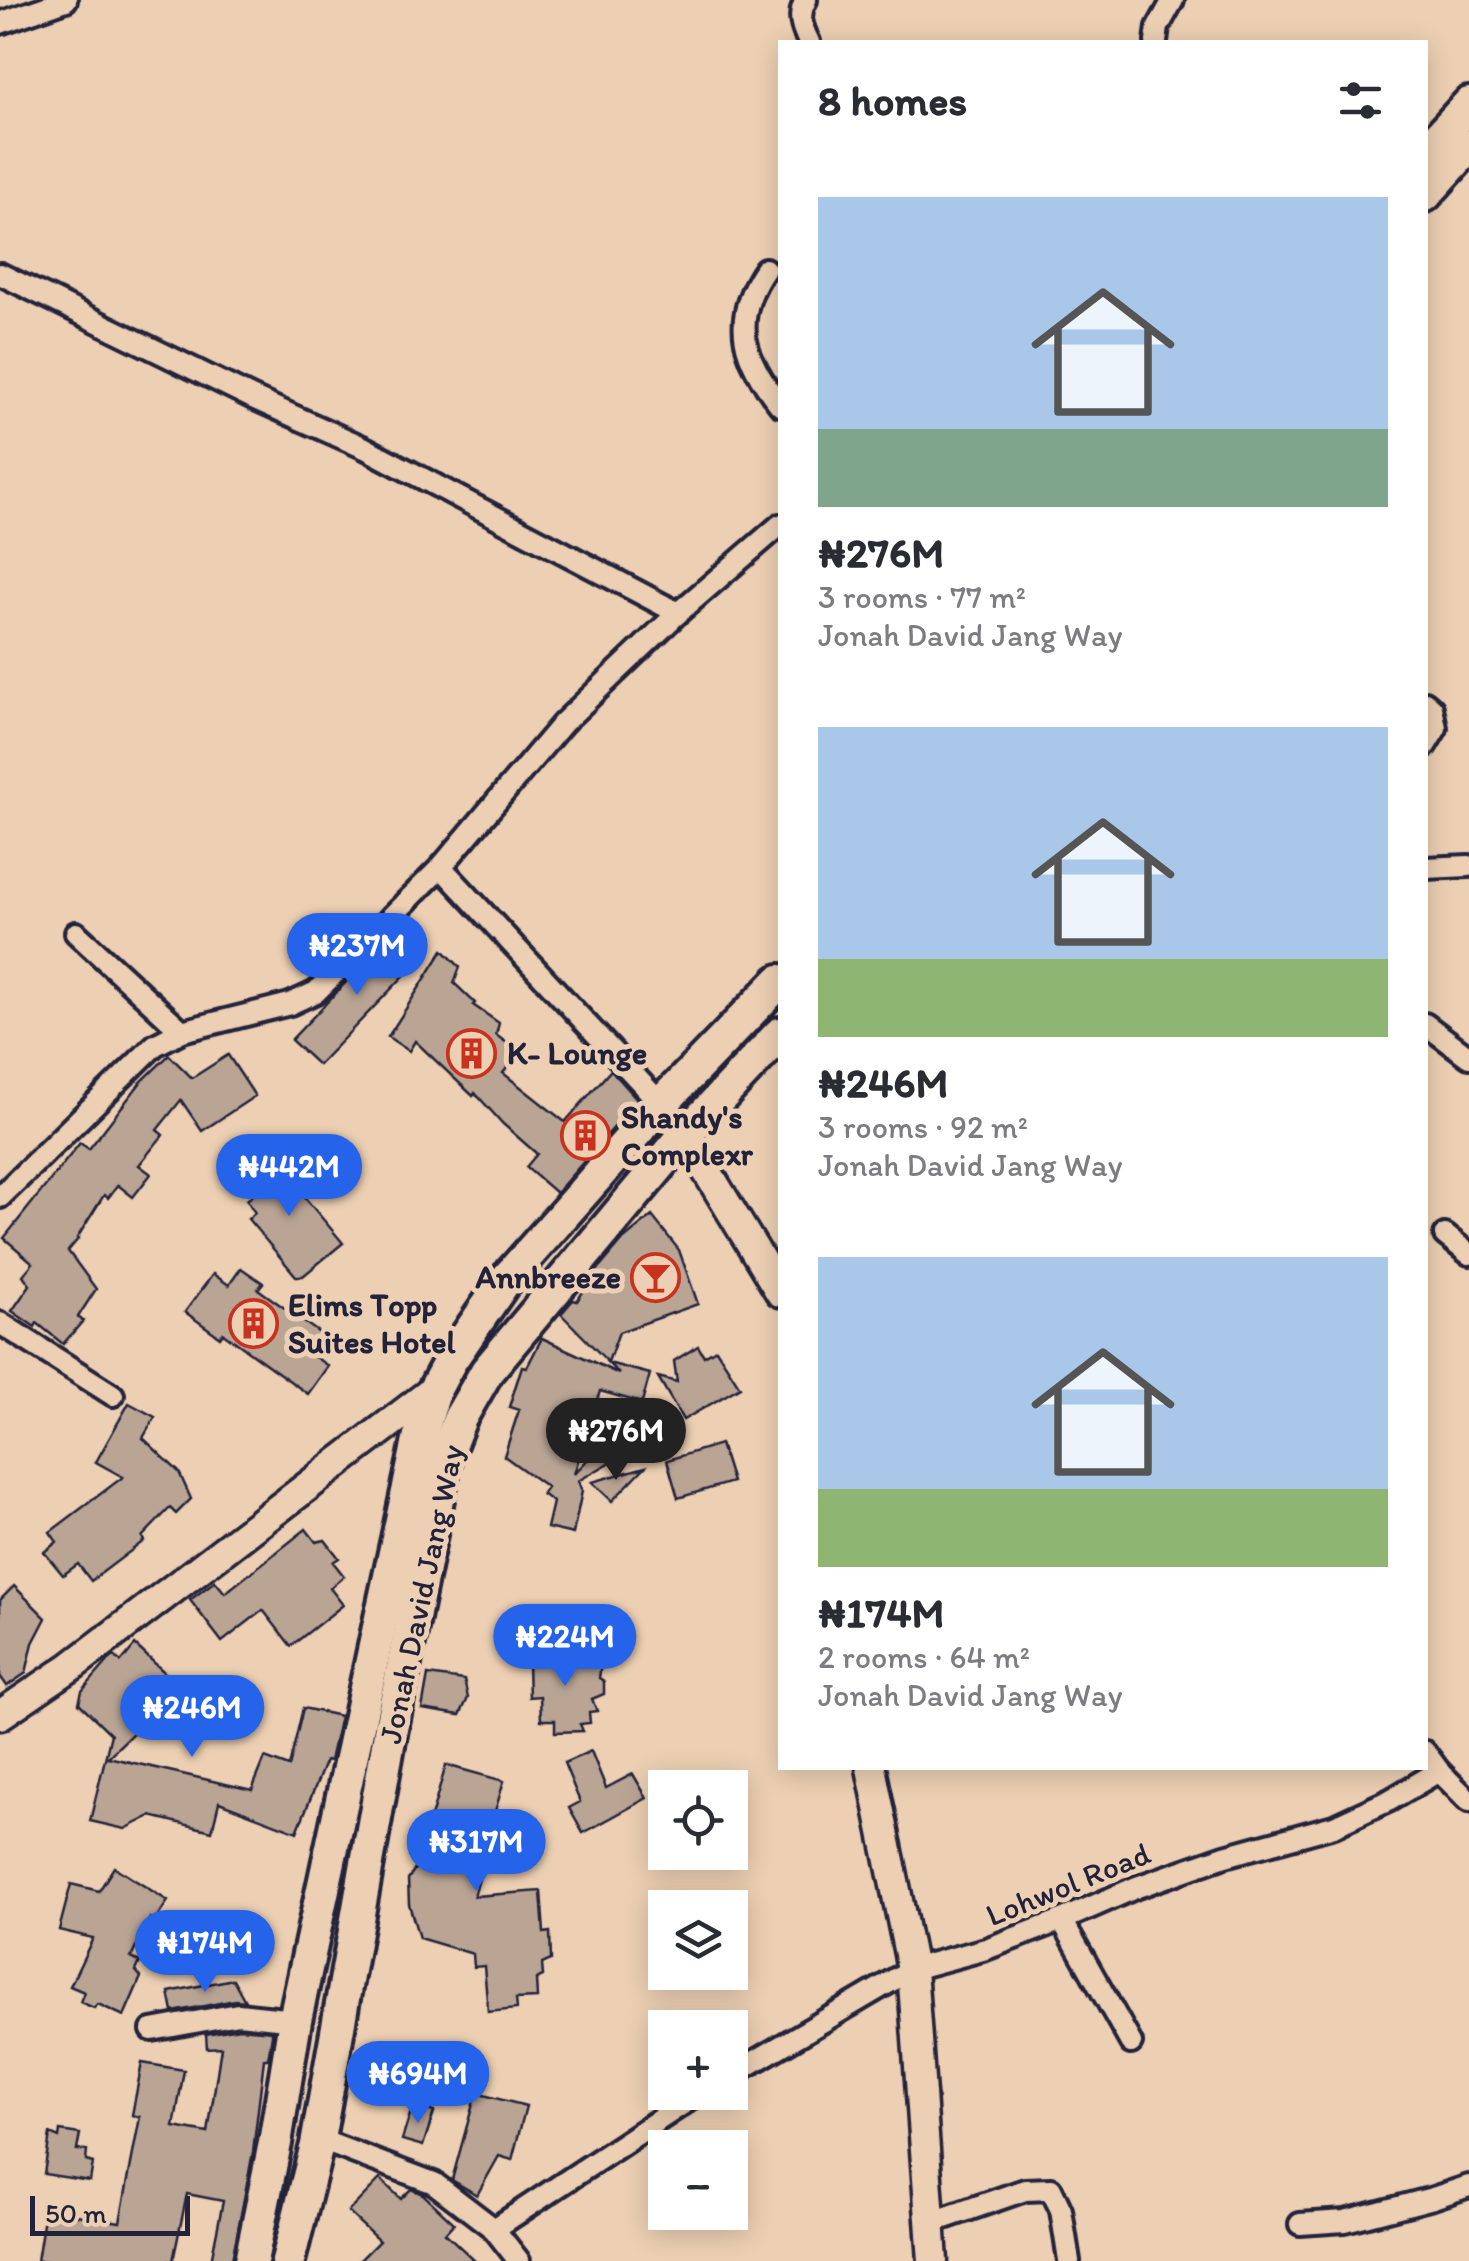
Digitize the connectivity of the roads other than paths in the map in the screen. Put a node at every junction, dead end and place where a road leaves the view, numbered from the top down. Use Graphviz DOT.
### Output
graph roads {
  1 [pos="66,0"];
  2 [pos="806,0"];
  3 [pos="1173,0"];
  4 [pos="0,23"];
  5 [pos="808,40"];
  6 [pos="1156,40"];
  7 [pos="1469,104"];
  8 [pos="1439,138"];
  9 [pos="1428,183"];
  10 [pos="765,268"];
  11 [pos="0,274"];
  12 [pos="778,403"];
  13 [pos="778,527"];
  14 [pos="678,613"];
  15 [pos="1428,705"];
  16 [pos="1428,741"];
  17 [pos="1469,866"];
  18 [pos="441,867"];
  19 [pos="1428,868"];
  20 [pos="76,933"];
  21 [pos="778,982"];
  22 [pos="1428,1026"];
  23 [pos="182,1031"];
  24 [pos="778,1036"];
  25 [pos="1469,1057"];
  26 [pos="661,1104"];
  27 [pos="685,1135"];
  28 [pos="0,1198"];
  29 [pos="1445,1236"];
  30 [pos="1469,1254"];
  31 [pos="778,1289"];
  32 [pos="0,1323"];
  33 [pos="435,1389"];
  34 [pos="113,1395"];
  35 [pos="0,1715"];
  36 [pos="1428,1756"];
  37 [pos="872,1770"];
  38 [pos="1439,1771"];
  39 [pos="1469,1802"];
  40 [pos="1062,1920"];
  41 [pos="912,1970"];
  42 [pos="295,2020"];
  43 [pos="152,2030"];
  44 [pos="1130,2043"];
  45 [pos="748,2066"];
  46 [pos="674,2110"];
  47 [pos="318,2139"];
  48 [pos="1469,2186"];
  49 [pos="930,2223"];
  50 [pos="1300,2224"];
  51 [pos="494,2229"];
  52 [pos="251,2261"];
  53 [pos="288,2261"];
  54 [pos="519,2261"];
  55 [pos="933,2261"];
  56 [pos="1069,2261"];
  1 -- 4 [label="street"];
  2 -- 5 [label="street"];
  3 -- 6 [label="street"];
  7 -- 8 [label="main road"];
  8 -- 9 [label="main road"];
  10 -- 12 [label="street"];
  11 -- 14 [label="street"];
  13 -- 14 [label="street"];
  14 -- 18 [label="street"];
  15 -- 16 [label="street"];
  17 -- 19 [label="street"];
  18 -- 23 [label="street"];
  18 -- 26 [label="street"];
  20 -- 23 [label="street"];
  21 -- 26 [label="main road"];
  22 -- 25 [label="street"];
  23 -- 28 [label="street"];
  24 -- 27 [label="main road, Jonah David Jang Way"];
  26 -- 27 [label="street"];
  26 -- 33 [label="main road"];
  27 -- 31 [label="street"];
  27 -- 47 [label="main road, Jonah David Jang Way"];
  29 -- 30 [label="street"];
  32 -- 34 [label="street"];
  33 -- 35 [label="street"];
  33 -- 42 [label="main road"];
  36 -- 38 [label="street"];
  37 -- 41 [label="street"];
  38 -- 39 [label="street"];
  38 -- 40 [label="street, Lohwol Road"];
  40 -- 41 [label="street, Lohwol Road"];
  40 -- 44 [label="street"];
  41 -- 45 [label="street, Lohwol Road"];
  41 -- 49 [label="street"];
  42 -- 43 [label="street"];
  42 -- 52 [label="main road"];
  46 -- 51 [label="street"];
  47 -- 51 [label="street"];
  47 -- 53 [label="main road, Jonah David Jang Way"];
  48 -- 50 [label="street"];
  49 -- 55 [label="street"];
  49 -- 56 [label="street"];
  51 -- 54 [label="street"];
}
